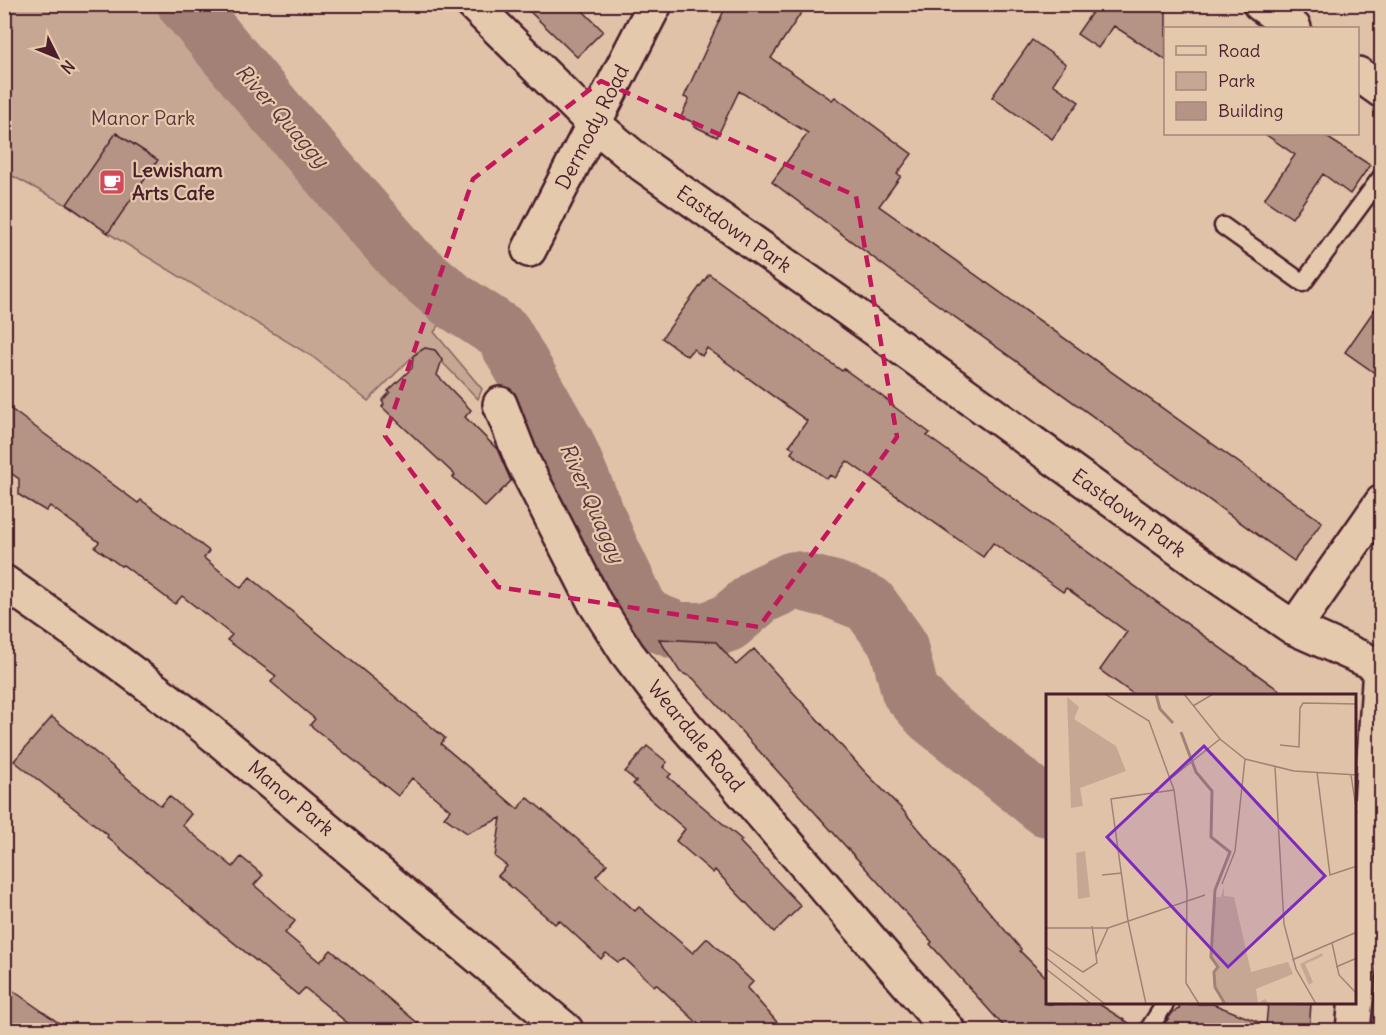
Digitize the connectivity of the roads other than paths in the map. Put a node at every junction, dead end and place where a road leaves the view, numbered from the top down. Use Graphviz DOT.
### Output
graph roads {
  1 [pos="473,4"];
  2 [pos="656,4"];
  3 [pos="1260,4"];
  4 [pos="1293,27"];
  5 [pos="1359,75"];
  6 [pos="1382,91"];
  7 [pos="594,124"];
  8 [pos="1382,176"];
  9 [pos="1223,226"];
  10 [pos="529,250"];
  11 [pos="500,404"];
  12 [pos="1382,502"];
  13 [pos="4,582"];
  14 [pos="1294,628"];
  15 [pos="1381,667"];
  16 [pos="1356,999"];
  17 [pos="1165,1005"];
  18 [pos="1355,1005"];
  19 [pos="566,1030"];
  20 [pos="948,1030"];
  21 [pos="1148,1030"];
  22 [pos="1353,1030"];
  1 -- 7 [label="street, Eastdown Park"];
  2 -- 7 [label="street, Dermody Road"];
  3 -- 4 [label="street"];
  5 -- 6 [label="street"];
  7 -- 10 [label="street, Dermody Road"];
  7 -- 14 [label="street, Eastdown Park"];
  8 -- 9 [label="lane"];
  11 -- 20 [label="street, Weardale Road"];
  12 -- 14 [label="street"];
  13 -- 19 [label="street, Manor Park"];
  14 -- 15 [label="street, Eastdown Park"];
  15 -- 16 [label="street, Eastdown Park"];
  17 -- 21 [label="lane"];
  18 -- 22 [label="street, Eastdown Park"];
}
